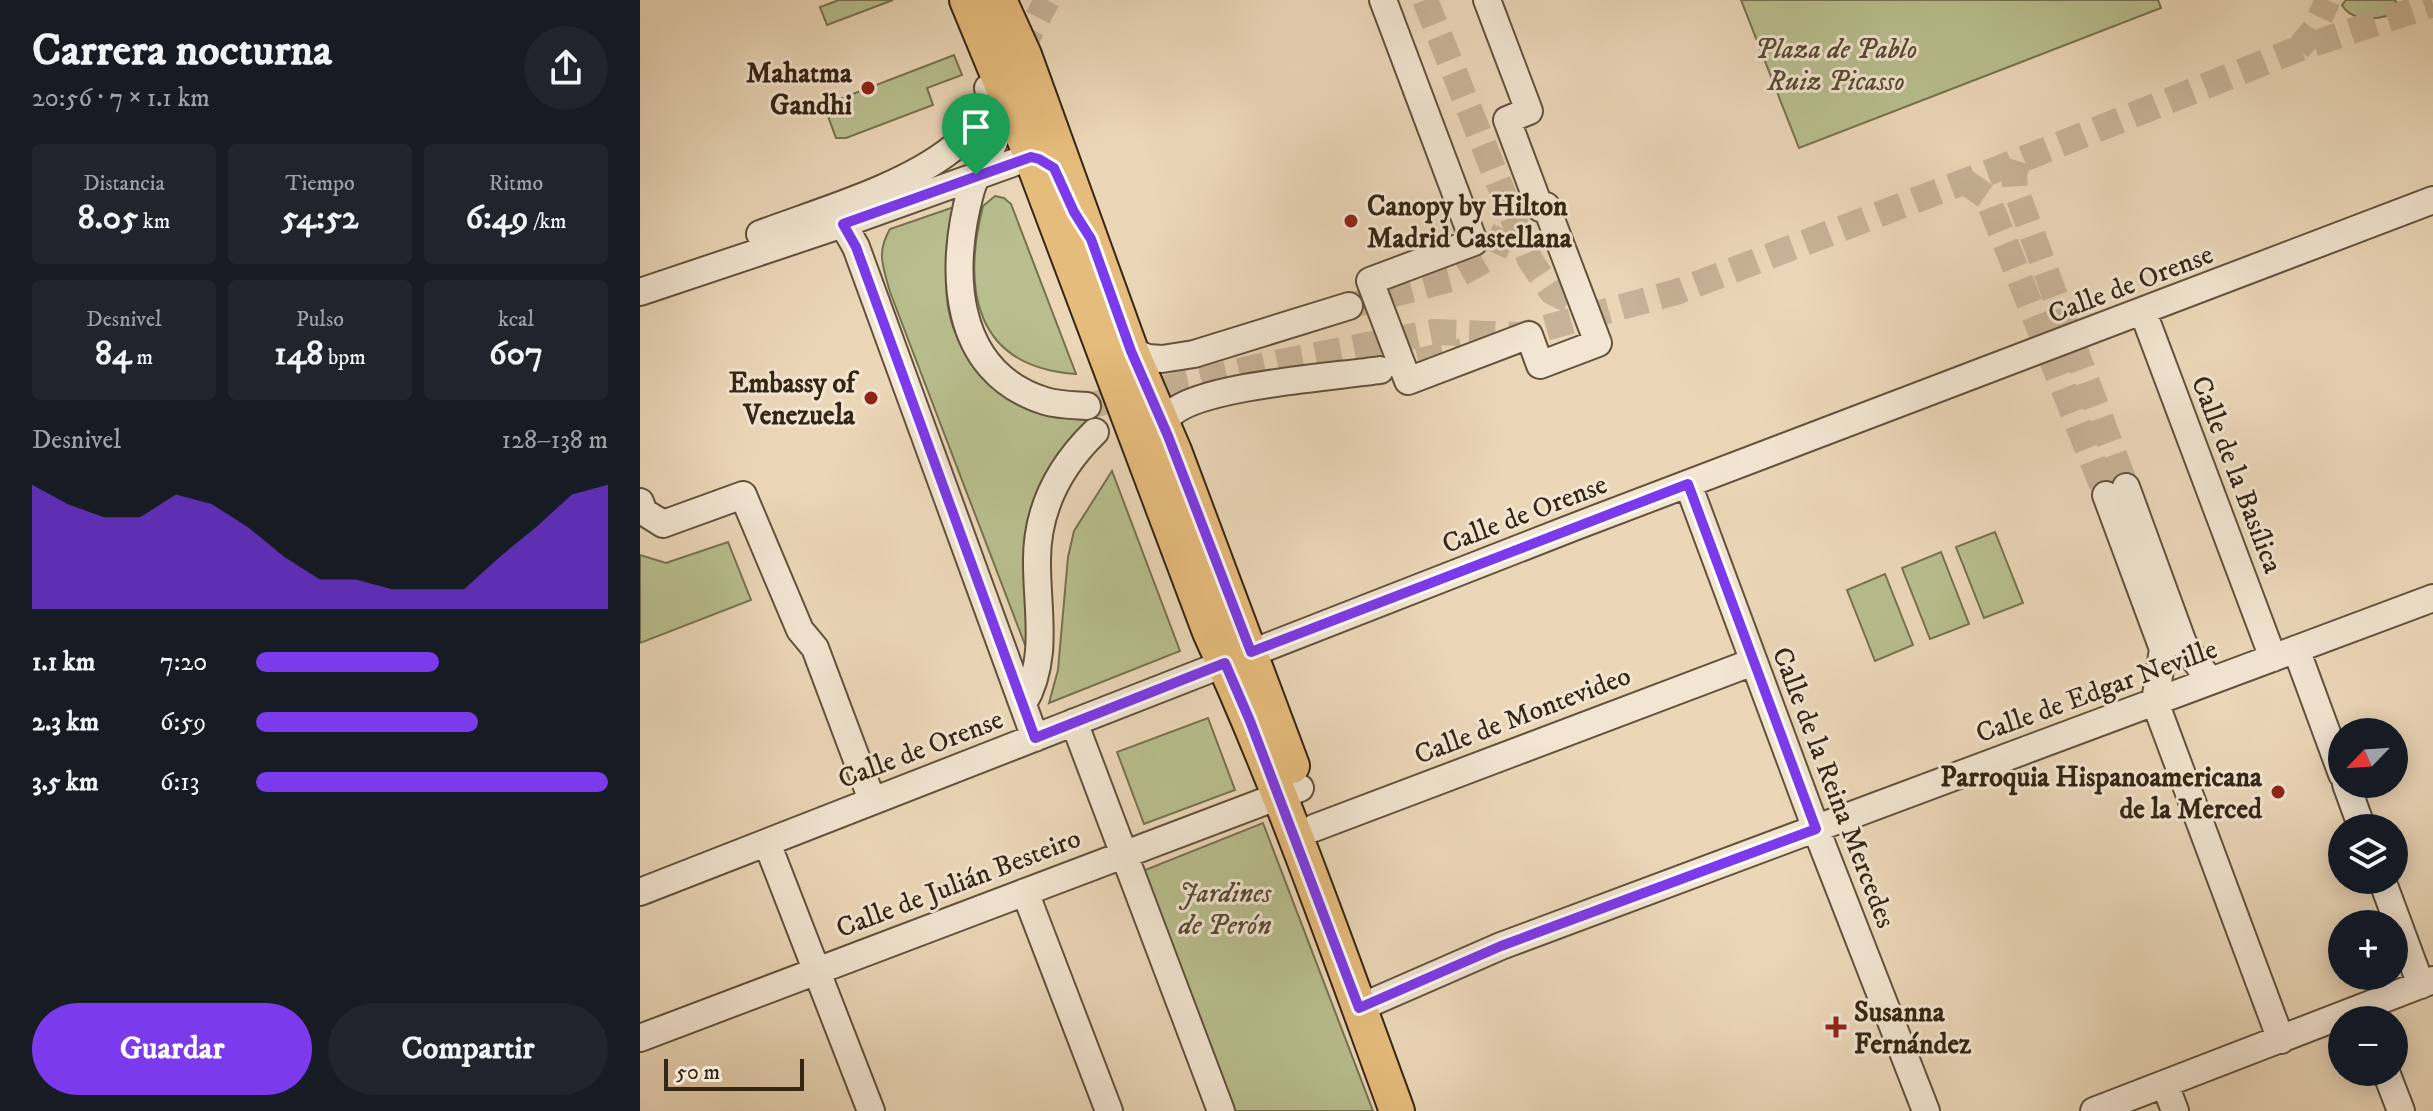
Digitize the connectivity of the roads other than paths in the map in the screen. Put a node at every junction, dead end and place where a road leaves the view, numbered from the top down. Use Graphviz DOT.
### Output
graph roads {
  1 [pos="1383,0"];
  2 [pos="1487,0"];
  3 [pos="981,7"];
  4 [pos="953,148"];
  5 [pos="1031,157"];
  6 [pos="976,175"];
  7 [pos="2433,200"];
  8 [pos="843,224"];
  9 [pos="1091,239"];
  10 [pos="642,291"];
  11 [pos="1349,306"];
  12 [pos="2143,312"];
  13 [pos="1131,351"];
  14 [pos="1380,370"];
  15 [pos="1087,406"];
  16 [pos="1165,428"];
  17 [pos="1095,432"];
  18 [pos="1688,484"];
  19 [pos="640,502"];
  20 [pos="2433,598"];
  21 [pos="2284,654"];
  22 [pos="1238,658"];
  23 [pos="1753,662"];
  24 [pos="2210,681"];
  25 [pos="2155,702"];
  26 [pos="1023,704"];
  27 [pos="1074,722"];
  28 [pos="1035,738"];
  29 [pos="2328,745"];
  30 [pos="1289,792"];
  31 [pos="872,800"];
  32 [pos="1314,828"];
  33 [pos="1816,829"];
  34 [pos="767,843"];
  35 [pos="1124,854"];
  36 [pos="640,892"];
  37 [pos="1025,892"];
  38 [pos="2388,894"];
  39 [pos="815,970"];
  40 [pos="2427,982"];
  41 [pos="1369,1004"];
  42 [pos="2381,1006"];
  43 [pos="2328,1026"];
  44 [pos="640,1038"];
  45 [pos="2281,1040"];
  46 [pos="2165,1084"];
  47 [pos="2391,1086"];
  48 [pos="871,1111"];
  49 [pos="1109,1111"];
  50 [pos="1221,1111"];
  51 [pos="1397,1111"];
  52 [pos="1420,1111"];
  53 [pos="1926,1111"];
  54 [pos="2094,1111"];
  55 [pos="2175,1111"];
  56 [pos="2401,1111"];
  1 -- 2 [label="street"];
  3 -- 5 [label="main road"];
  3 -- 6 [label="street"];
  3 -- 9 [label="main road"];
  4 -- 10 [label="street"];
  5 -- 6 [label="street"];
  5 -- 9 [label="street"];
  5 -- 22 [label="main road"];
  6 -- 8 [label="street"];
  6 -- 15 [label="street"];
  7 -- 12 [label="street, Calle de Orense"];
  8 -- 10 [label="street"];
  8 -- 26 [label="street"];
  9 -- 13 [label="main road"];
  11 -- 13 [label="street"];
  12 -- 18 [label="street, Calle de Orense"];
  12 -- 21 [label="street, Calle de la Basílica"];
  13 -- 16 [label="main road"];
  14 -- 16 [label="street"];
  16 -- 22 [label="main road"];
  17 -- 26 [label="street"];
  18 -- 22 [label="street, Calle de Orense"];
  18 -- 23 [label="street, Calle de la Reina Mercedes"];
  19 -- 31 [label="street"];
  20 -- 21 [label="street, Calle de Edgar Neville"];
  21 -- 24 [label="street, Calle de Edgar Neville"];
  21 -- 29 [label="street, Calle de la Basílica"];
  22 -- 27 [label="street, Calle de Orense"];
  22 -- 30 [label="main road"];
  23 -- 32 [label="street, Calle de Montevideo"];
  23 -- 33 [label="street, Calle de la Reina Mercedes"];
  24 -- 25 [label="street, Calle de Edgar Neville"];
  24 -- 25 [label="street"];
  25 -- 33 [label="street, Calle de Edgar Neville"];
  25 -- 45 [label="street"];
  26 -- 28 [label="street"];
  27 -- 28 [label="street, Calle de Orense"];
  27 -- 35 [label="street"];
  28 -- 31 [label="street, Calle de Orense"];
  30 -- 32 [label="main road"];
  30 -- 35 [label="street, Calle de Julián Besteiro"];
  30 -- 41 [label="main road"];
  31 -- 34 [label="street, Calle de Orense"];
  32 -- 41 [label="main road"];
  33 -- 41 [label="street, Calle de Edgar Neville"];
  33 -- 53 [label="street, Calle de la Reina Mercedes"];
  34 -- 36 [label="street, Calle de Orense"];
  34 -- 39 [label="street"];
  35 -- 37 [label="street, Calle de Julián Besteiro"];
  35 -- 50 [label="street"];
  37 -- 39 [label="street, Calle de Julián Besteiro"];
  37 -- 49 [label="street"];
  38 -- 40 [label="street"];
  39 -- 44 [label="street, Calle de Julián Besteiro"];
  39 -- 48 [label="street"];
  40 -- 42 [label="street"];
  41 -- 51 [label="main road"];
  41 -- 52 [label="main road"];
  43 -- 45 [label="street"];
  45 -- 46 [label="street"];
  46 -- 54 [label="street"];
  46 -- 55 [label="street"];
  47 -- 56 [label="street"];
}
